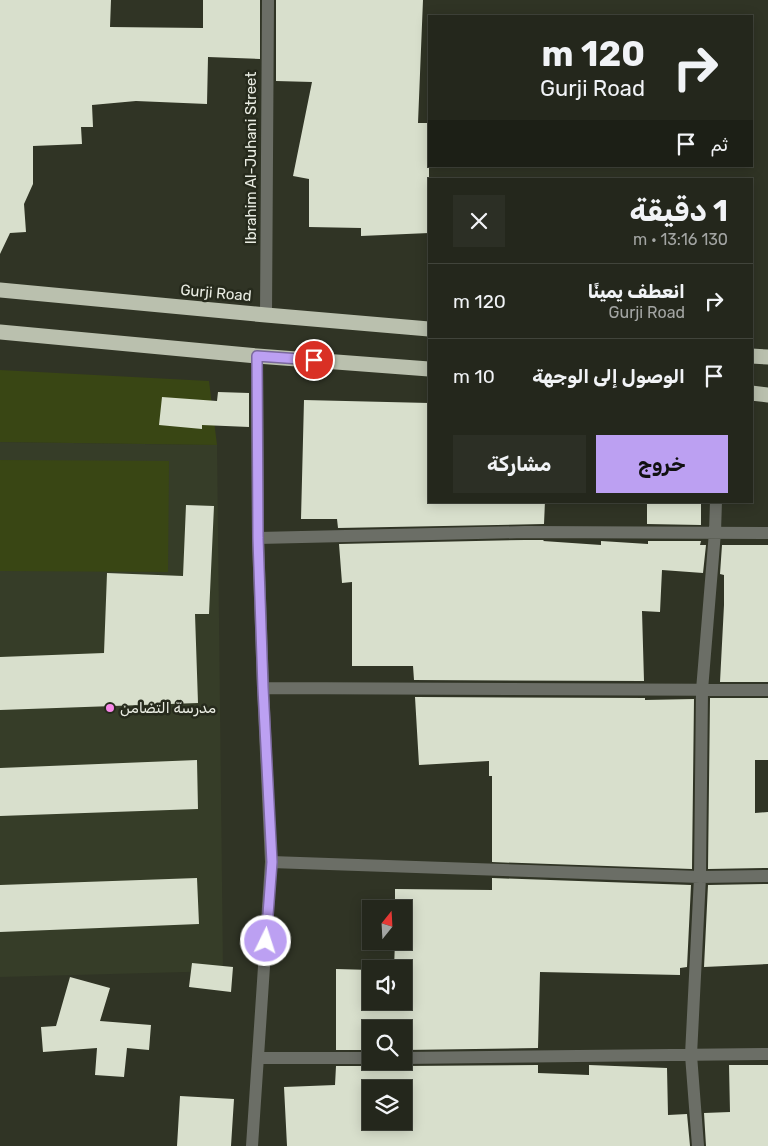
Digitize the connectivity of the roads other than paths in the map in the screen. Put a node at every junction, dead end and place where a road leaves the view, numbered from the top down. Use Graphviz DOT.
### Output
graph roads {
  1 [pos="268,0"];
  2 [pos="0,290"];
  3 [pos="266,315"];
  4 [pos="428,329"];
  5 [pos="0,332"];
  6 [pos="257,356"];
  7 [pos="753,356"];
  8 [pos="768,357"];
  9 [pos="428,369"];
  10 [pos="753,393"];
  11 [pos="768,395"];
  12 [pos="716,503"];
  13 [pos="715,532"];
  14 [pos="768,533"];
  15 [pos="258,538"];
  16 [pos="263,688"];
  17 [pos="702,690"];
  18 [pos="768,690"];
  19 [pos="272,862"];
  20 [pos="768,876"];
  21 [pos="700,877"];
  22 [pos="768,1054"];
  23 [pos="691,1055"];
  24 [pos="258,1058"];
  25 [pos="362,1058"];
  26 [pos="412,1058"];
  27 [pos="252,1146"];
  28 [pos="698,1146"];
  1 -- 3 [label="street, Ibrahim Al-Juhani Street"];
  2 -- 3 [label="highway, Gurji Road"];
  3 -- 4 [label="highway, Gurji Road"];
  5 -- 6 [label="highway"];
  6 -- 9 [label="highway"];
  6 -- 15 [label="street"];
  7 -- 8 [label="highway"];
  10 -- 11 [label="highway"];
  12 -- 13 [label="street"];
  13 -- 14 [label="street"];
  13 -- 15 [label="street"];
  13 -- 17 [label="street"];
  15 -- 16 [label="street"];
  16 -- 17 [label="street"];
  16 -- 19 [label="street"];
  17 -- 18 [label="street"];
  17 -- 21 [label="street"];
  19 -- 21 [label="street"];
  19 -- 24 [label="street"];
  20 -- 21 [label="street"];
  21 -- 23 [label="street"];
  22 -- 23 [label="street"];
  23 -- 26 [label="street"];
  23 -- 28 [label="street"];
  24 -- 25 [label="street"];
  24 -- 27 [label="street"];
}
